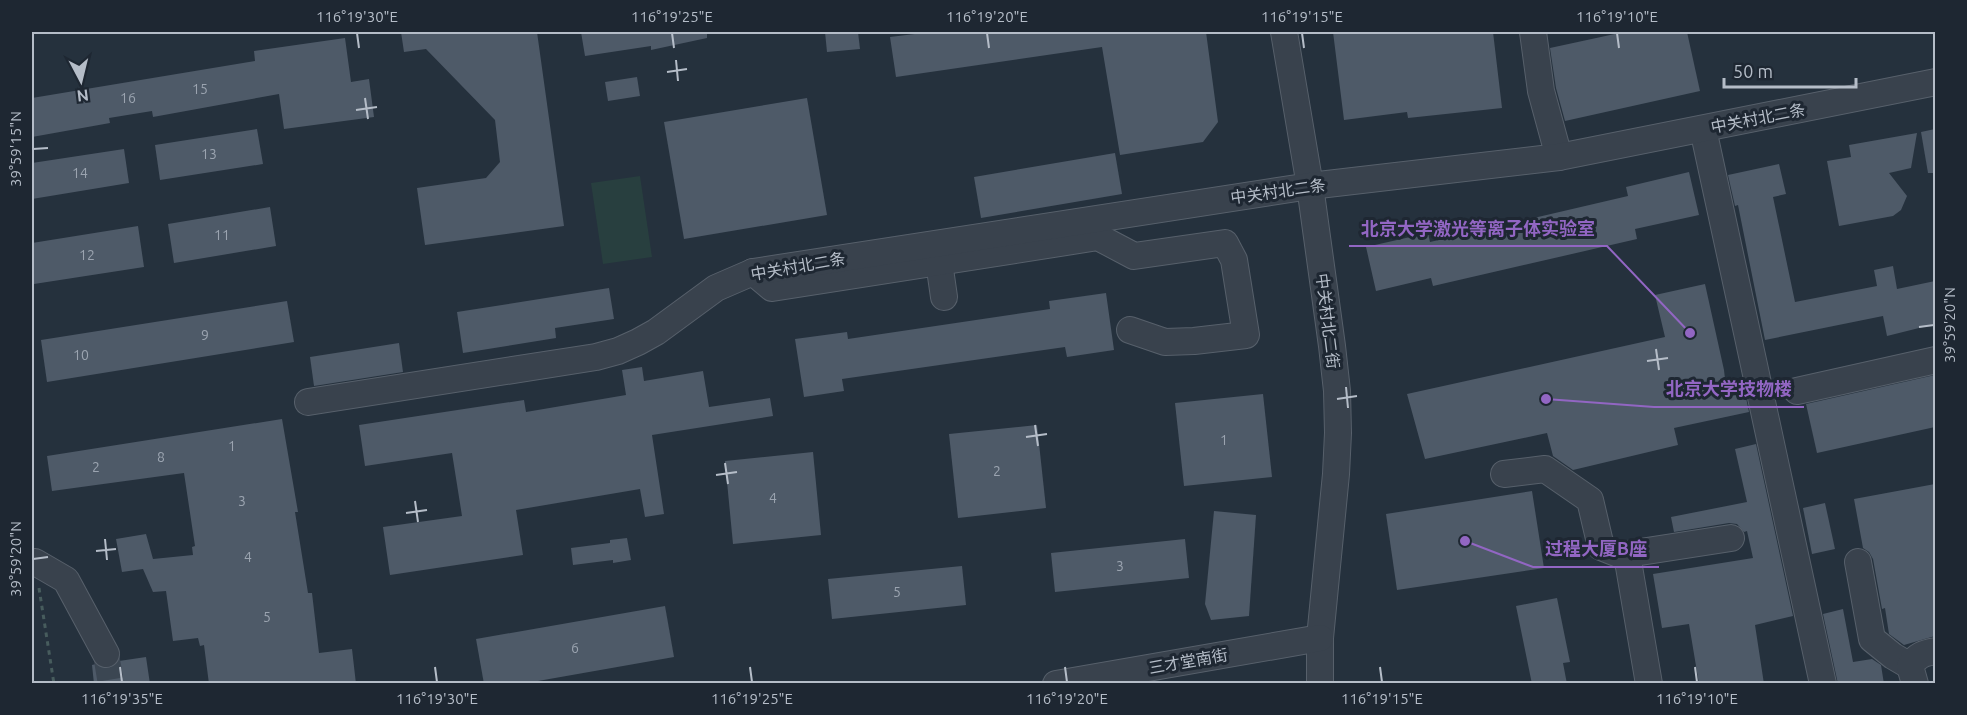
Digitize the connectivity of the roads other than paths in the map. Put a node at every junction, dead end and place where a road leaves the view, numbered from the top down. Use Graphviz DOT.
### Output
graph roads {
  1 [pos="1284,32"];
  2 [pos="1533,32"];
  3 [pos="1935,82"];
  4 [pos="1702,129"];
  5 [pos="1559,157"];
  6 [pos="1310,186"];
  7 [pos="939,262"];
  8 [pos="753,272"];
  9 [pos="945,297"];
  10 [pos="1130,330"];
  11 [pos="1935,360"];
  12 [pos="1797,391"];
  13 [pos="308,402"];
  14 [pos="1504,474"];
  15 [pos="1731,538"];
  16 [pos="1621,555"];
  17 [pos="35,561"];
  18 [pos="1858,562"];
  19 [pos="1320,638"];
  20 [pos="1935,651"];
  21 [pos="106,654"];
  22 [pos="1912,675"];
  23 [pos="1056,684"];
  24 [pos="1320,684"];
  25 [pos="1649,684"];
  26 [pos="1823,684"];
  1 -- 6 [label="street, 中关村北二街"];
  2 -- 5 [label="street"];
  3 -- 4 [label="street, 中关村北二条"];
  4 -- 5 [label="street, 中关村北二条"];
  4 -- 26 [label="street"];
  5 -- 6 [label="street, 中关村北二条"];
  6 -- 8 [label="street, 中关村北二条"];
  6 -- 19 [label="street, 中关村北二街"];
  7 -- 8 [label="street"];
  7 -- 9 [label="street"];
  7 -- 10 [label="street"];
  8 -- 13 [label="street, 中关村北二条"];
  11 -- 12 [label="street"];
  14 -- 16 [label="street"];
  15 -- 16 [label="street"];
  16 -- 25 [label="street"];
  17 -- 21 [label="street"];
  18 -- 22 [label="street"];
  19 -- 23 [label="street, 三才堂南街"];
  19 -- 24 [label="street, 中关村北二街"];
  20 -- 22 [label="street"];
}
